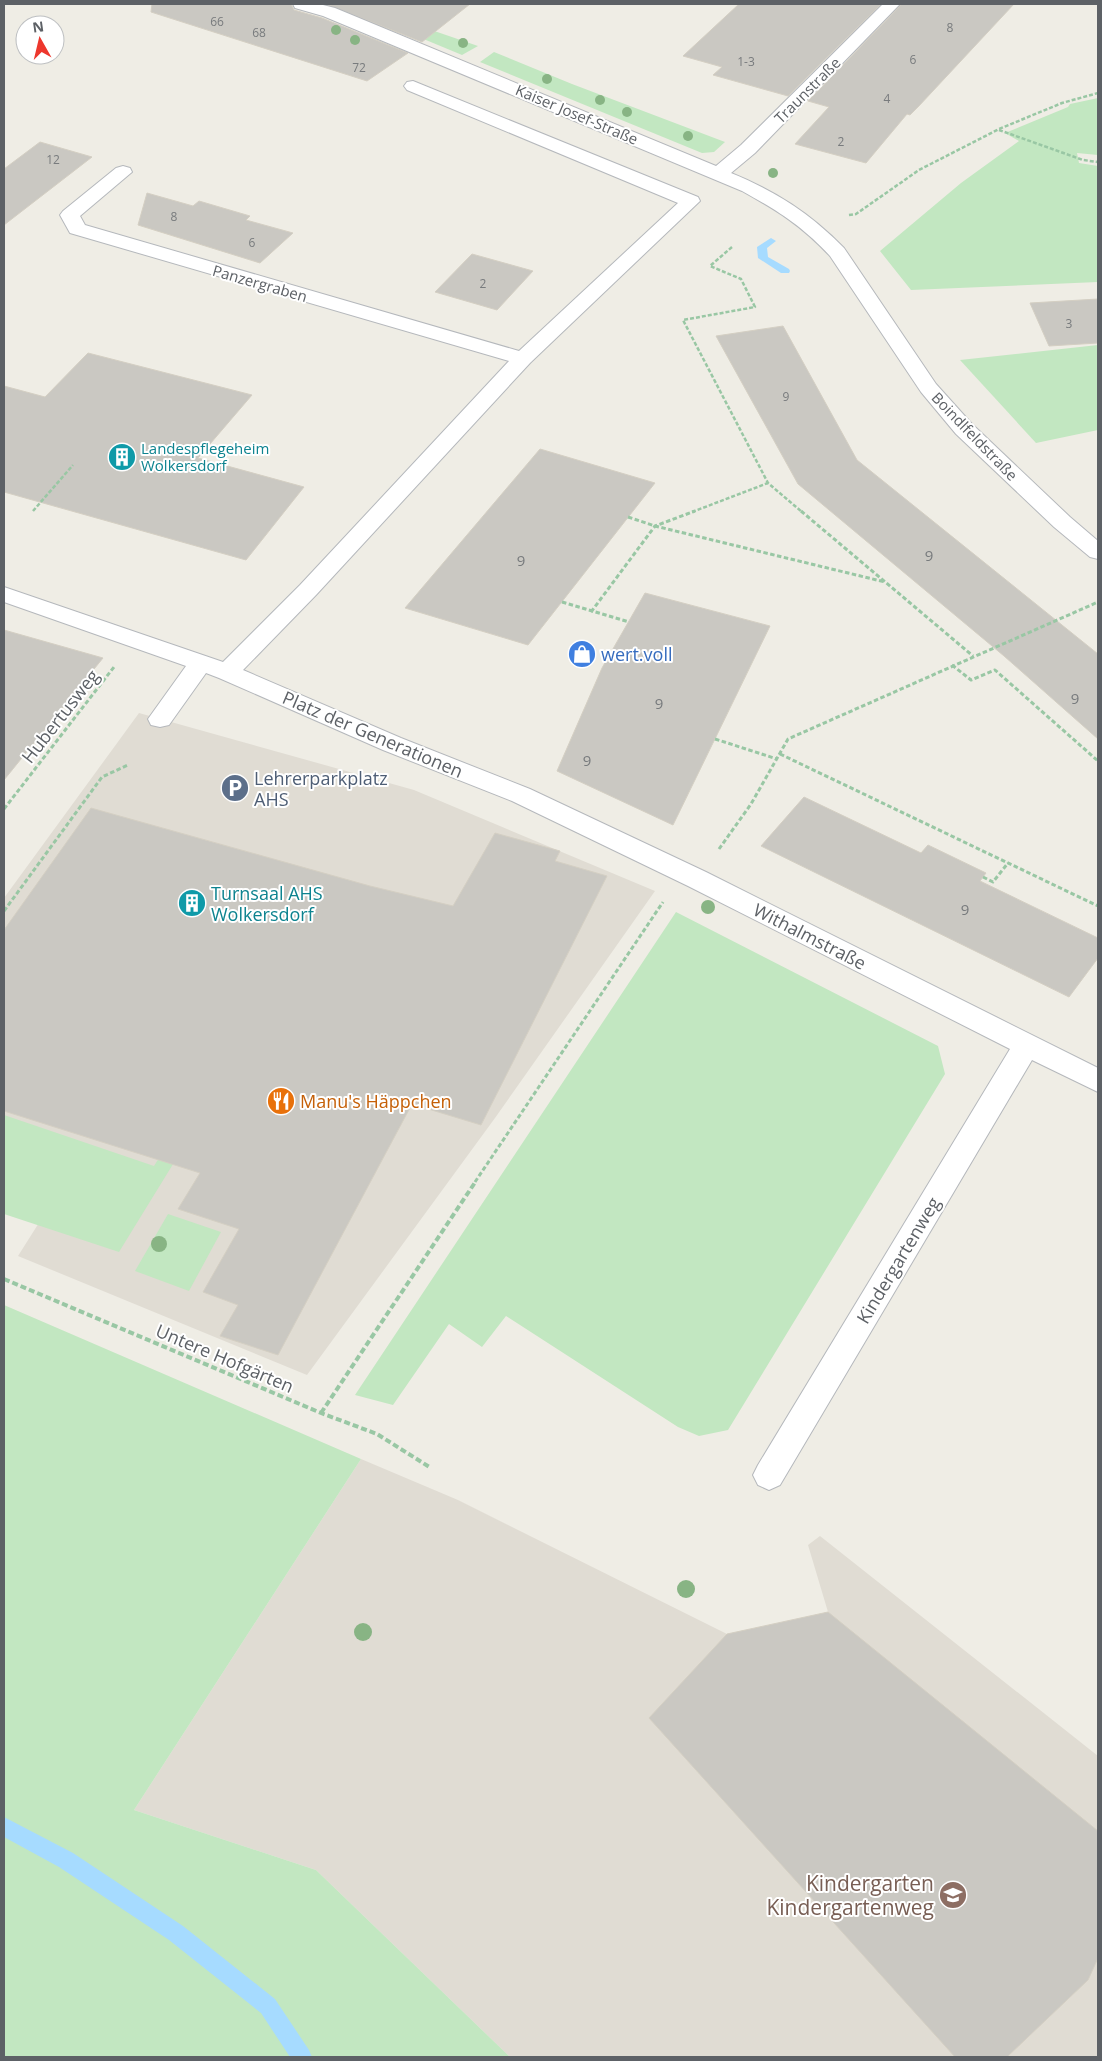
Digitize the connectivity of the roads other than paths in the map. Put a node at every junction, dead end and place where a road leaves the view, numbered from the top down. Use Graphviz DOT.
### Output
graph roads {
  1 [pos="301,4"];
  2 [pos="892,4"];
  3 [pos="334,8"];
  4 [pos="413,86"];
  5 [pos="124,172"];
  6 [pos="719,173"];
  7 [pos="837,252"];
  8 [pos="523,359"];
  9 [pos="1098,552"];
  10 [pos="4,594"];
  11 [pos="201,662"];
  12 [pos="227,672"];
  13 [pos="160,719"];
  14 [pos="521,795"];
  15 [pos="1026,1046"];
  16 [pos="1098,1081"];
  17 [pos="769,1475"];
  1 -- 3 [label="street, Kaiser Josef-Straße"];
  2 -- 6 [label="street, Traunstraße"];
  3 -- 6 [label="street, Kaiser Josef-Straße"];
  4 -- 8 [label="street"];
  5 -- 8 [label="street, Panzergraben"];
  6 -- 7 [label="street, Kaiser Josef-Straße"];
  7 -- 9 [label="street, Boindlfeldstraße"];
  8 -- 12 [label="street"];
  10 -- 11 [label="street, Platz der Generationen"];
  11 -- 12 [label="street, Platz der Generationen"];
  11 -- 13 [label="street"];
  12 -- 14 [label="street, Platz der Generationen"];
  14 -- 15 [label="street, Withalmstraße"];
  15 -- 16 [label="street, Withalmstraße"];
  15 -- 17 [label="street, Kindergartenweg"];
}
